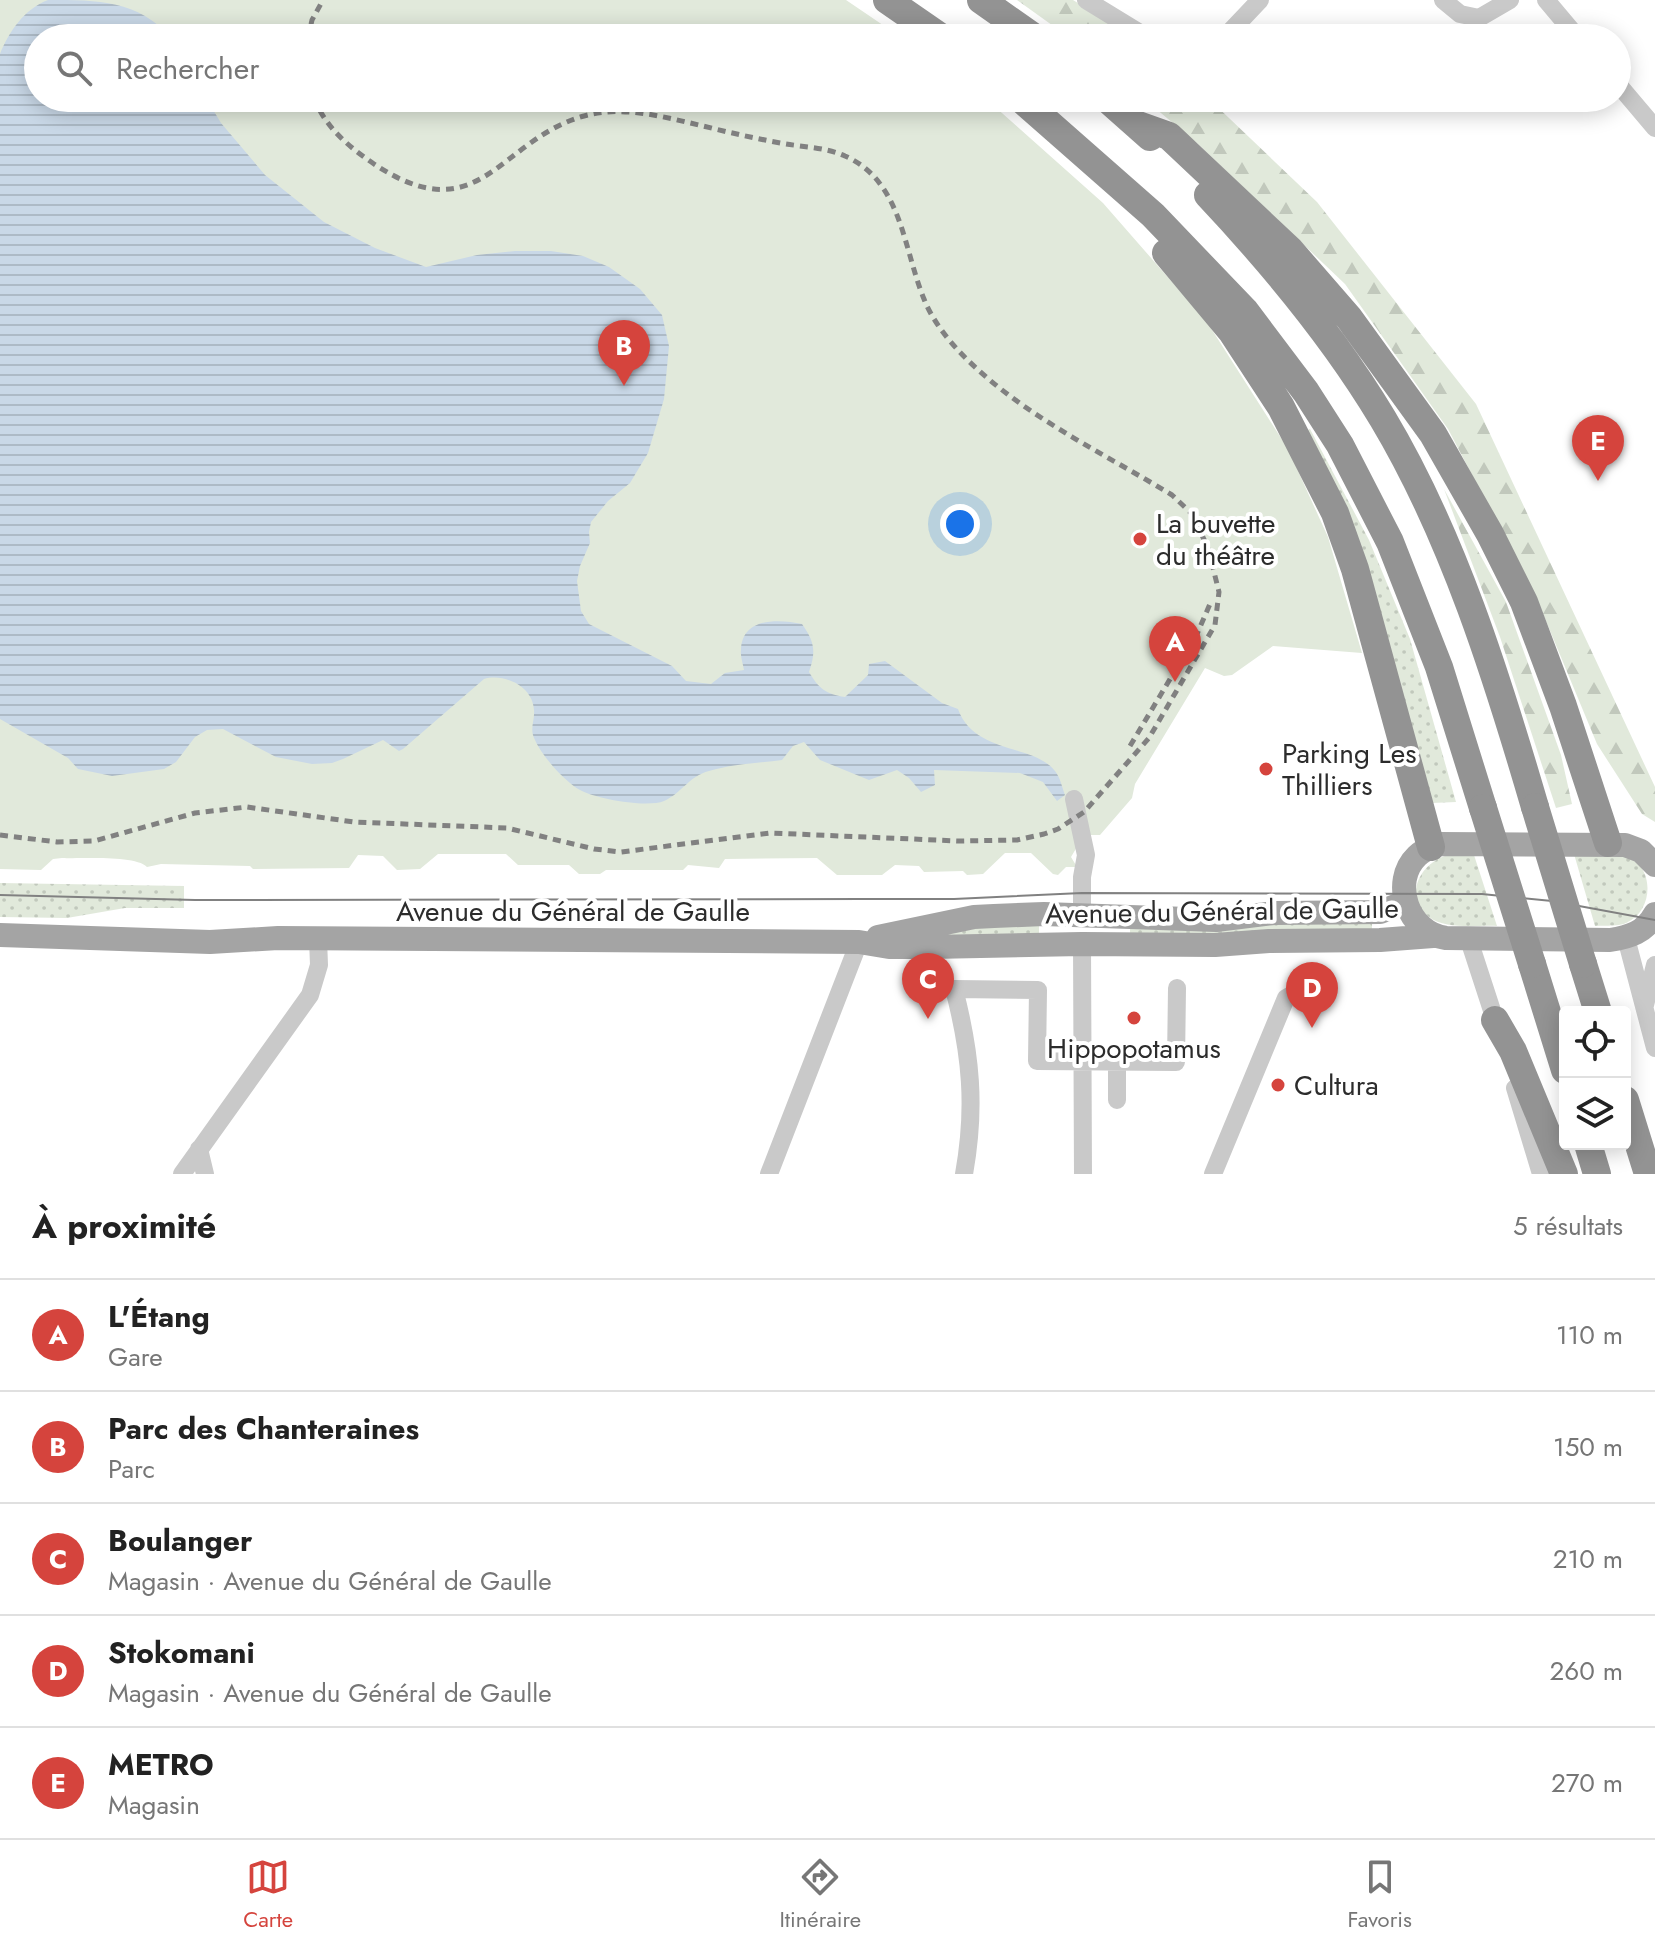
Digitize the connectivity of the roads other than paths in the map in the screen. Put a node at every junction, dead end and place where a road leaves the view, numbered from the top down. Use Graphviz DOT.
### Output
graph roads {
  1 [pos="887,0"];
  2 [pos="981,0"];
  3 [pos="1086,0"];
  4 [pos="1260,0"];
  5 [pos="1443,0"];
  6 [pos="1510,0"];
  7 [pos="1546,0"];
  8 [pos="922,24"];
  9 [pos="1015,24"];
  10 [pos="1125,24"];
  11 [pos="1237,24"];
  12 [pos="1566,24"];
  13 [pos="1631,100"];
  14 [pos="1036,112"];
  15 [pos="1123,112"];
  16 [pos="1138,125"];
  17 [pos="1655,128"];
  18 [pos="1153,215"];
  19 [pos="1074,799"];
  20 [pos="1608,843"];
  21 [pos="1431,847"];
  22 [pos="1655,865"];
  23 [pos="1406,902"];
  24 [pos="1655,914"];
  25 [pos="1082,915"];
  26 [pos="0,935"];
  27 [pos="1433,936"];
  28 [pos="1626,938"];
  29 [pos="318,939"];
  30 [pos="1469,940"];
  31 [pos="1655,940"];
  32 [pos="864,942"];
  33 [pos="1082,944"];
  34 [pos="1655,965"];
  35 [pos="1177,988"];
  36 [pos="1300,990"];
  37 [pos="1596,1006"];
  38 [pos="1644,1008"];
  39 [pos="1495,1020"];
  40 [pos="1655,1048"];
  41 [pos="1559,1051"];
  42 [pos="1082,1061"];
  43 [pos="1117,1061"];
  44 [pos="1117,1100"];
  45 [pos="1631,1119"];
  46 [pos="199,1149"];
  47 [pos="1590,1150"];
  48 [pos="182,1174"];
  49 [pos="205,1174"];
  50 [pos="769,1174"];
  51 [pos="964,1174"];
  52 [pos="1083,1174"];
  53 [pos="1213,1174"];
  54 [pos="1541,1174"];
  55 [pos="1564,1174"];
  56 [pos="1597,1174"];
  57 [pos="1648,1174"];
  1 -- 8 [label="highway"];
  2 -- 9 [label="highway"];
  3 -- 10 [label="street"];
  4 -- 11 [label="street"];
  5 -- 6 [label="street"];
  7 -- 12 [label="street"];
  13 -- 17 [label="street"];
  14 -- 18 [label="highway"];
  15 -- 16 [label="highway"];
  16 -- 20 [label="highway"];
  16 -- 37 [label="highway, bridge"];
  18 -- 21 [label="highway"];
  18 -- 41 [label="highway, bridge"];
  19 -- 25 [label="street"];
  20 -- 21 [label="main road"];
  20 -- 22 [label="main road"];
  21 -- 23 [label="main road"];
  23 -- 25 [label="main road, Avenue du Général de Gaulle"];
  23 -- 27 [label="main road"];
  24 -- 28 [label="main road"];
  25 -- 32 [label="main road, Avenue du Général de Gaulle"];
  25 -- 33 [label="main road"];
  26 -- 29 [label="main road, Avenue du Général de Gaulle"];
  27 -- 30 [label="main road, Avenue du Général de Gaulle"];
  27 -- 33 [label="main road, Avenue du Général de Gaulle"];
  28 -- 30 [label="main road, Avenue du Général de Gaulle"];
  28 -- 31 [label="main road, Avenue du Général de Gaulle"];
  28 -- 38 [label="street"];
  29 -- 32 [label="main road, Avenue du Général de Gaulle"];
  29 -- 46 [label="street"];
  30 -- 39 [label="street"];
  32 -- 33 [label="main road, Avenue du Général de Gaulle"];
  32 -- 50 [label="street"];
  33 -- 42 [label="street"];
  34 -- 38 [label="street"];
  35 -- 43 [label="street"];
  36 -- 53 [label="street"];
  38 -- 40 [label="street"];
  39 -- 54 [label="street"];
  39 -- 55 [label="highway"];
  42 -- 43 [label="street"];
  42 -- 51 [label="street"];
  42 -- 52 [label="street"];
  43 -- 44 [label="street"];
  45 -- 57 [label="highway"];
  46 -- 48 [label="street"];
  46 -- 49 [label="street"];
  47 -- 56 [label="highway"];
}
